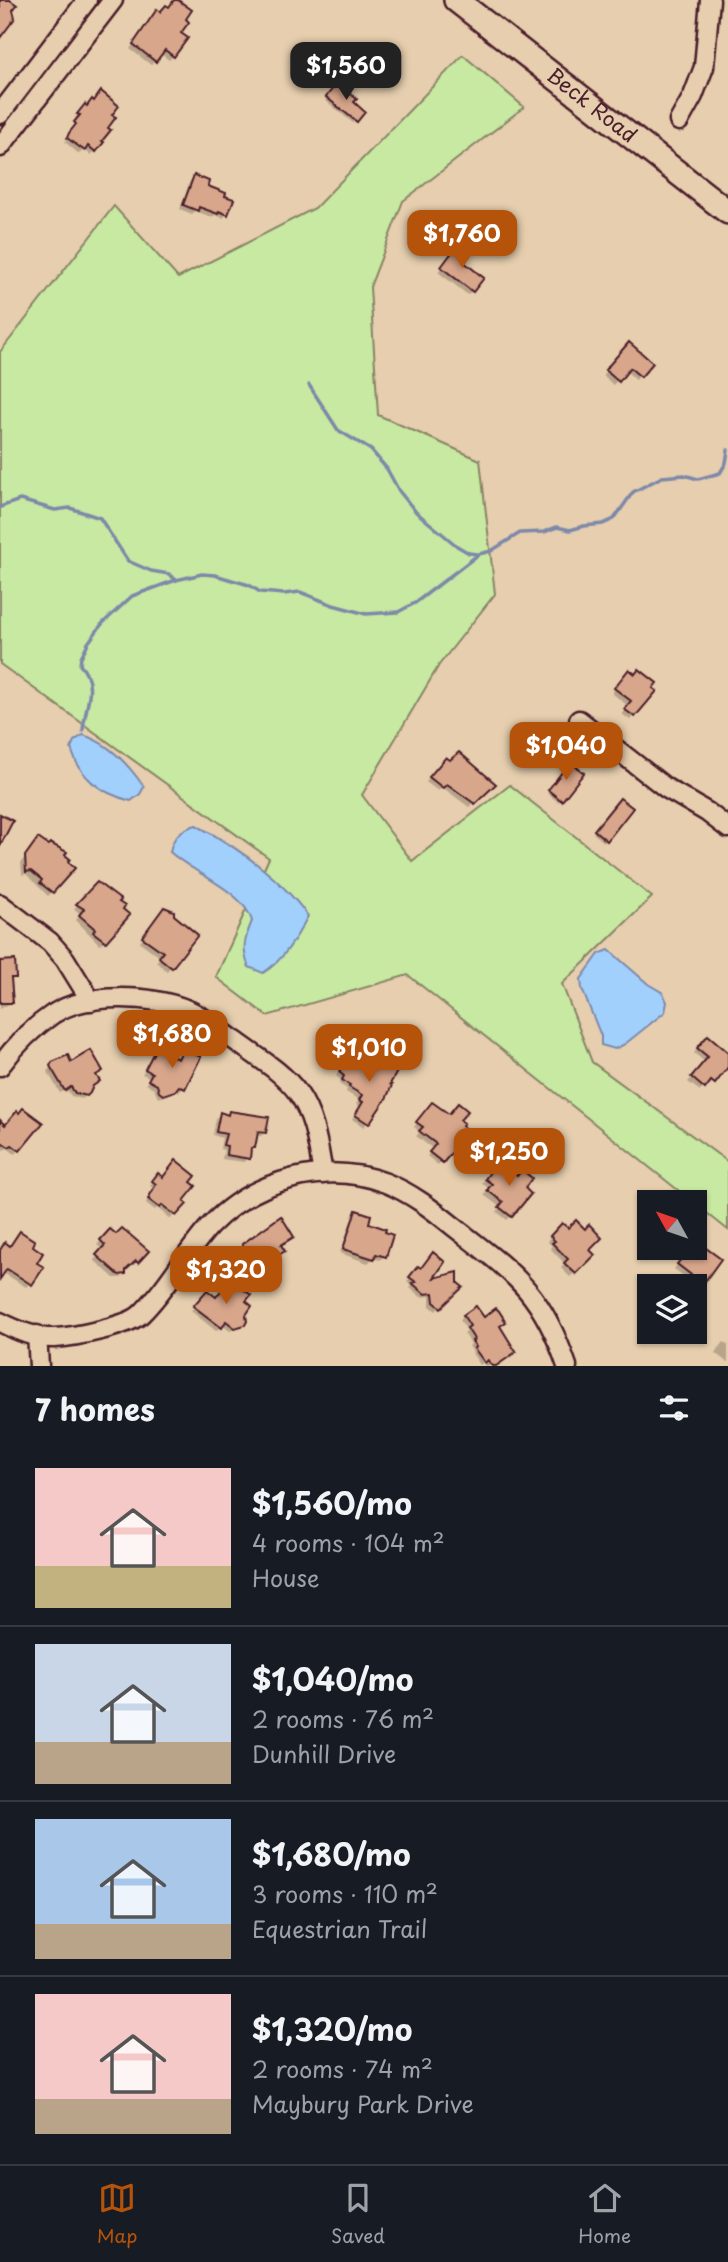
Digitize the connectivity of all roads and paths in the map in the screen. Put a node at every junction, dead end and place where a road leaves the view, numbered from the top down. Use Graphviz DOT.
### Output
graph roads {
  1 [pos="87,0"];
  2 [pos="113,0"];
  3 [pos="456,0"];
  4 [pos="710,0"];
  5 [pos="0,114"];
  6 [pos="679,121"];
  7 [pos="0,147"];
  8 [pos="728,212"];
  9 [pos="579,720"];
  10 [pos="728,828"];
  11 [pos="0,904"];
  12 [pos="91,1000"];
  13 [pos="0,1066"];
  14 [pos="323,1174"];
  15 [pos="0,1322"];
  16 [pos="37,1335"];
  17 [pos="39,1366"];
  18 [pos="567,1366"];
  1 -- 5 [label="street"];
  2 -- 7 [label="street"];
  3 -- 8 [label="main road, Beck Road"];
  4 -- 6 [label="street"];
  9 -- 10 [label="street"];
  11 -- 12 [label="street"];
  12 -- 13 [label="street"];
  12 -- 14 [label="street"];
  14 -- 16 [label="street"];
  14 -- 18 [label="street"];
  15 -- 16 [label="street"];
  16 -- 17 [label="street"];
}
